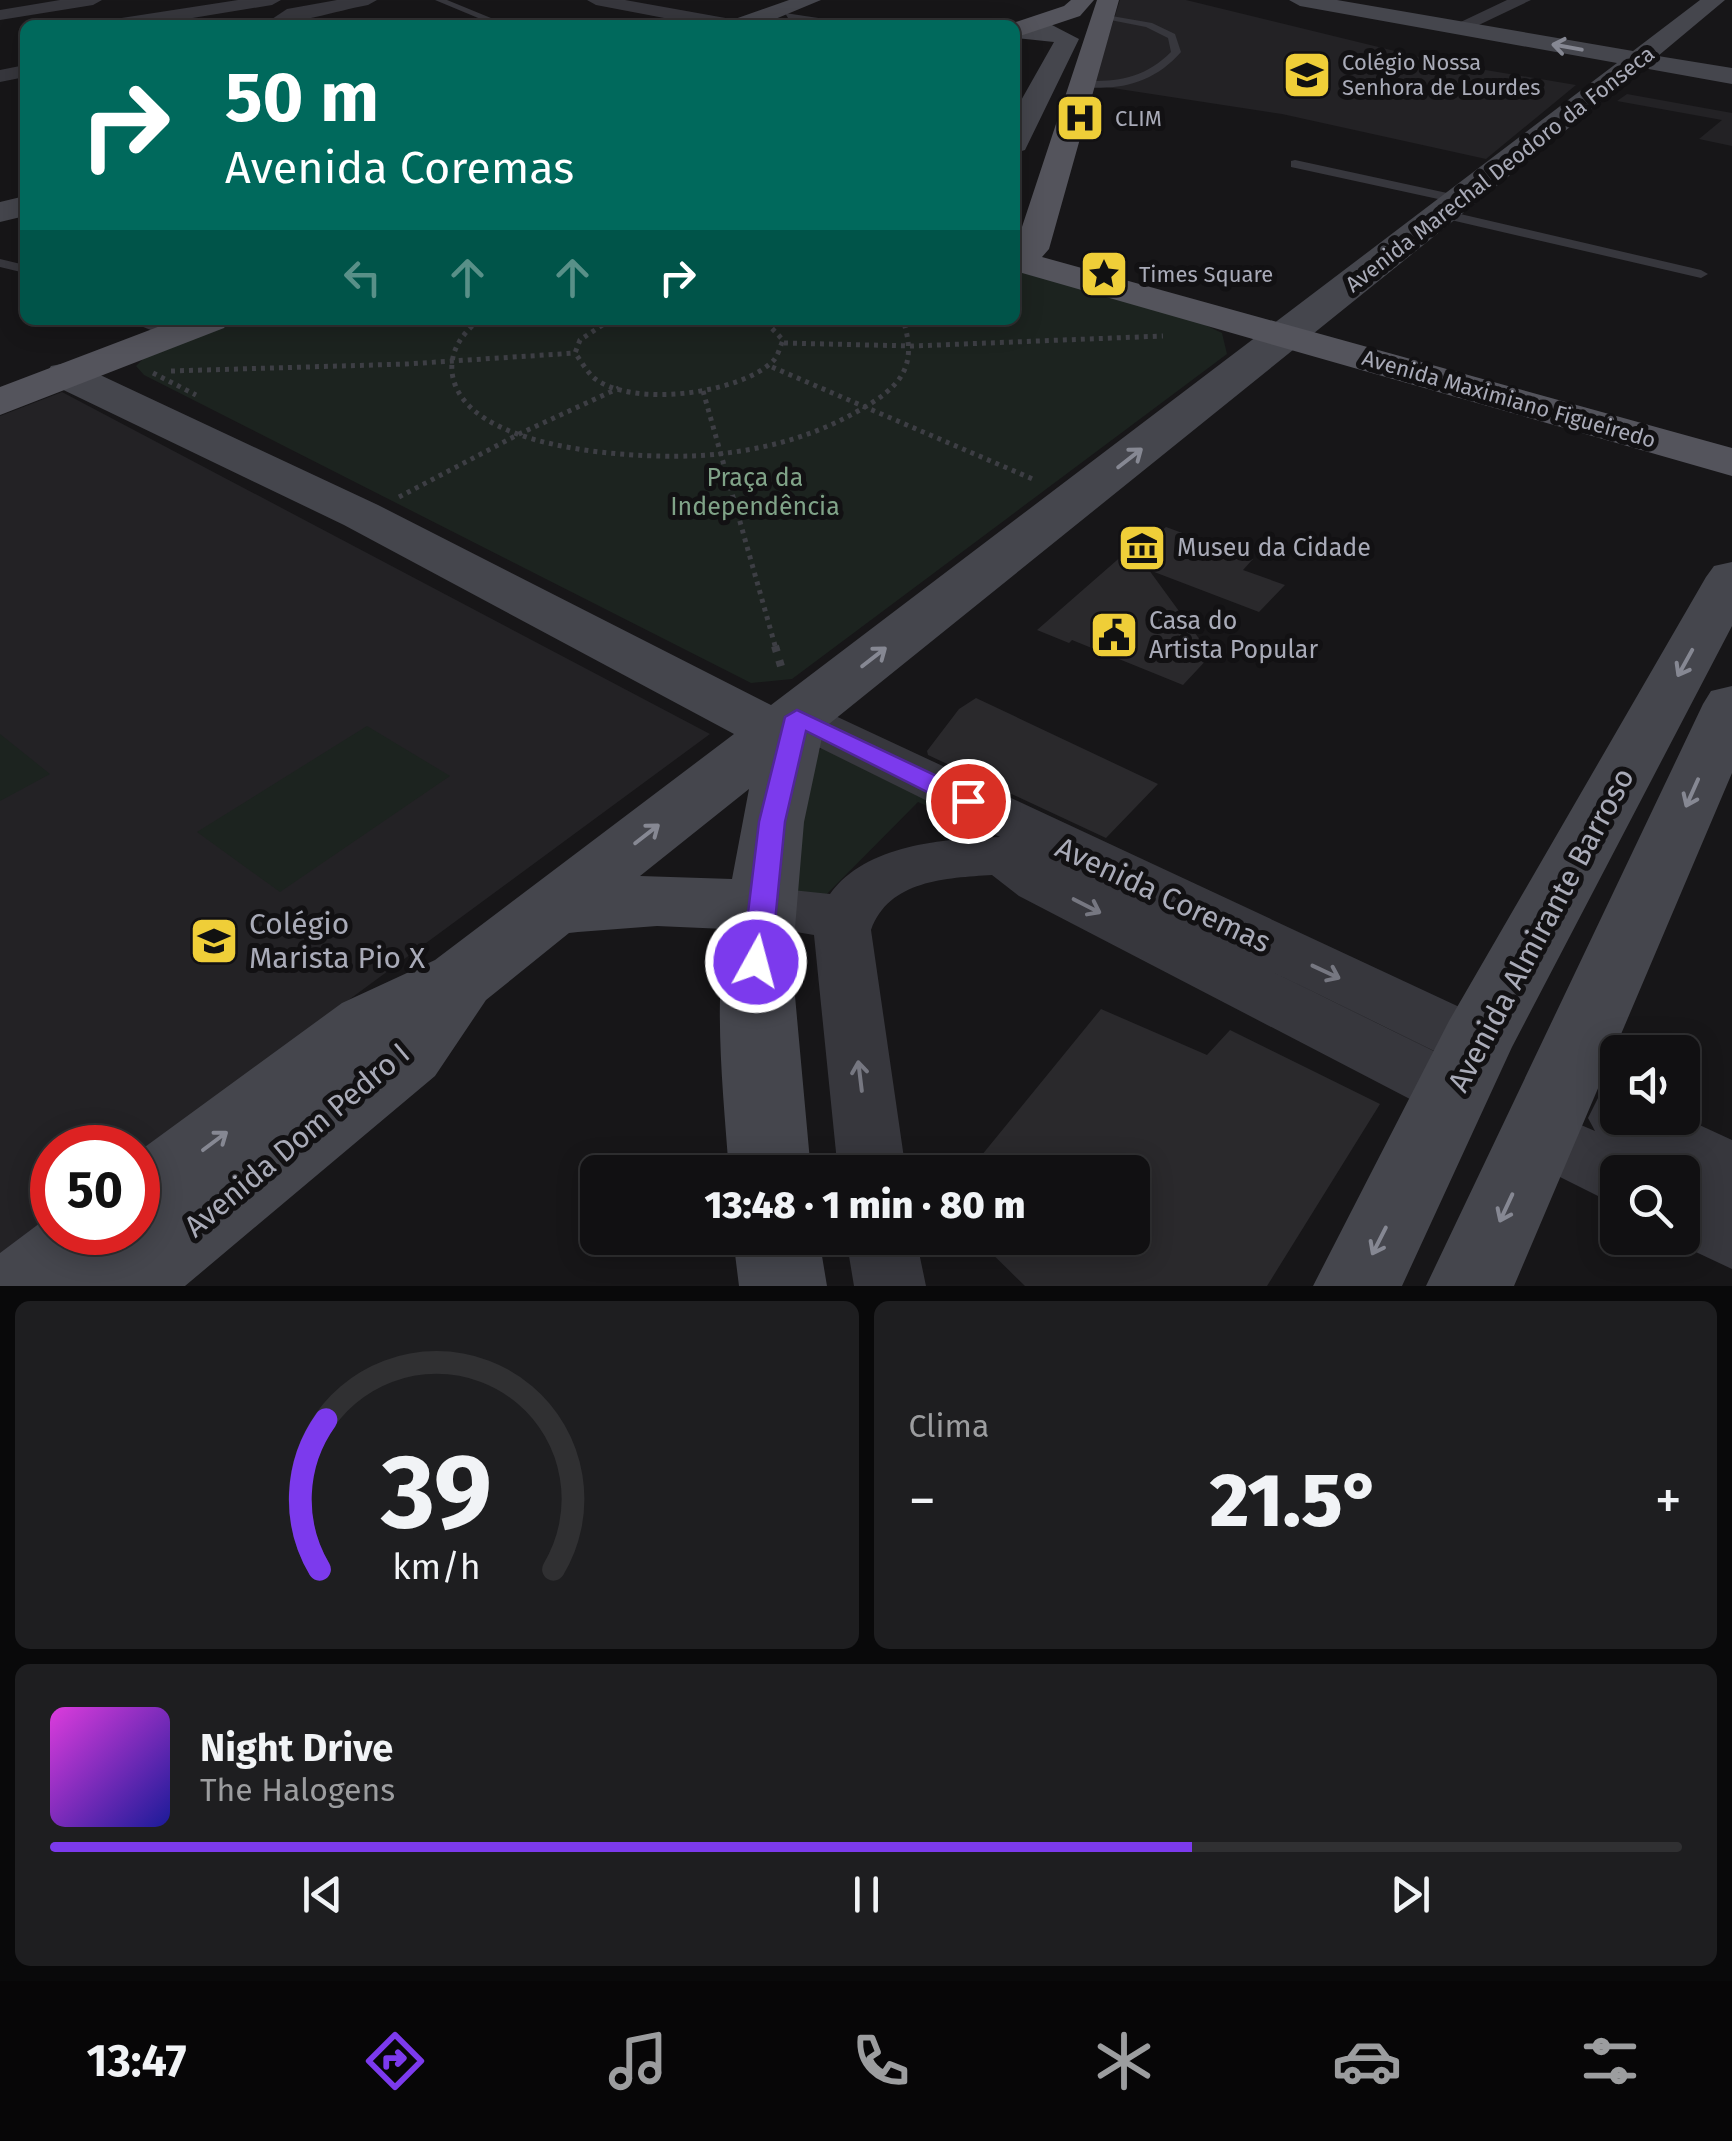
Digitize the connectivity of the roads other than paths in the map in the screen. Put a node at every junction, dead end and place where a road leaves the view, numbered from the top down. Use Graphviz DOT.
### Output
graph roads {
  1 [pos="92,0"];
  2 [pos="205,0"];
  3 [pos="272,0"];
  4 [pos="368,0"];
  5 [pos="439,0"];
  6 [pos="596,0"];
  7 [pos="810,0"];
  8 [pos="1300,0"];
  9 [pos="1522,0"];
  10 [pos="1714,0"];
  11 [pos="115,4"];
  12 [pos="1094,5"];
  13 [pos="226,8"];
  14 [pos="783,14"];
  15 [pos="0,15"];
  16 [pos="151,20"];
  17 [pos="165,20"];
  18 [pos="281,20"];
  19 [pos="490,20"];
  20 [pos="705,20"];
  21 [pos="760,20"];
  22 [pos="816,20"];
  23 [pos="1020,28"];
  24 [pos="1457,28"];
  25 [pos="1020,30"];
  26 [pos="1066,39"];
  27 [pos="1638,60"];
  28 [pos="1085,75"];
  29 [pos="1732,76"];
  30 [pos="1020,132"];
  31 [pos="1295,164"];
  32 [pos="1452,207"];
  33 [pos="1021,251"];
  34 [pos="1700,274"];
  35 [pos="198,325"];
  36 [pos="1295,330"];
  37 [pos="79,370"];
  38 [pos="0,402"];
  39 [pos="1732,443"];
  40 [pos="1732,462"];
  41 [pos="1732,577"];
  42 [pos="786,693"];
  43 [pos="1732,704"];
  44 [pos="1070,852"];
  45 [pos="1004,856"];
  46 [pos="763,908"];
  47 [pos="548,912"];
  48 [pos="844,917"];
  49 [pos="460,980"];
  50 [pos="1465,1067"];
  51 [pos="1584,1114"];
  52 [pos="768,1155"];
  53 [pos="870,1155"];
  54 [pos="1606,1155"];
  55 [pos="1732,1174"];
  56 [pos="160,1183"];
  57 [pos="1700,1220"];
  58 [pos="1732,1237"];
  59 [pos="67,1255"];
  60 [pos="778,1255"];
  61 [pos="884,1255"];
  62 [pos="27,1286"];
  63 [pos="118,1286"];
  64 [pos="783,1286"];
  65 [pos="890,1286"];
  66 [pos="1357,1286"];
  67 [pos="1470,1286"];
  1 -- 15 [label="street"];
  2 -- 13 [label="street"];
  3 -- 13 [label="street"];
  4 -- 18 [label="street"];
  5 -- 19 [label="lane"];
  6 -- 20 [label="street"];
  7 -- 14 [label="street"];
  8 -- 24 [label="street"];
  9 -- 24 [label="street"];
  10 -- 27 [label="street, Avenida Marechal Deodoro da Fonseca"];
  11 -- 16 [label="street"];
  12 -- 23 [label="main road"];
  12 -- 28 [label="main road"];
  12 -- 28 [label="lane"];
  13 -- 17 [label="street"];
  14 -- 21 [label="street"];
  14 -- 22 [label="lane"];
  27 -- 24 [label="street, one-way"];
  25 -- 26 [label="street"];
  26 -- 28 [label="main road"];
  26 -- 30 [label="street"];
  27 -- 29 [label="street"];
  27 -- 32 [label="street, Avenida Marechal Deodoro da Fonseca"];
  28 -- 33 [label="main road"];
  31 -- 32 [label="lane"];
  32 -- 34 [label="lane"];
  32 -- 36 [label="street, Avenida Marechal Deodoro da Fonseca"];
  33 -- 36 [label="main road"];
  35 -- 37 [label="main road"];
  36 -- 39 [label="main road, Avenida Maximiano Figueiredo"];
  36 -- 40 [label="main road, Avenida Maximiano Figueiredo"];
  42 -- 36 [label="street, one-way"];
  37 -- 38 [label="main road"];
  37 -- 42 [label="street"];
  37 -- 42 [label="street"];
  41 -- 50 [label="street, Avenida Almirante Barroso, one-way"];
  42 -- 44 [label="street, Avenida Coremas"];
  42 -- 46 [label="street"];
  47 -- 42 [label="street, Avenida Dom Pedro I, one-way"];
  43 -- 51 [label="street, one-way"];
  44 -- 45 [label="street"];
  44 -- 50 [label="street, Avenida Coremas, one-way"];
  45 -- 48 [label="street"];
  45 -- 50 [label="street, Avenida Coremas, one-way"];
  46 -- 47 [label="street"];
  46 -- 48 [label="street"];
  46 -- 52 [label="street"];
  47 -- 49 [label="street, Avenida Dom Pedro I"];
  53 -- 48 [label="street, one-way"];
  56 -- 49 [label="street, Avenida Dom Pedro I, one-way"];
  49 -- 63 [label="street, Avenida Dom Pedro I"];
  50 -- 66 [label="street, Avenida Almirante Barroso, one-way"];
  51 -- 54 [label="street"];
  51 -- 55 [label="street"];
  51 -- 67 [label="street, one-way"];
  57 -- 58 [label="street"];
  59 -- 62 [label="street"];
  60 -- 64 [label="street"];
  61 -- 65 [label="street"];
}
